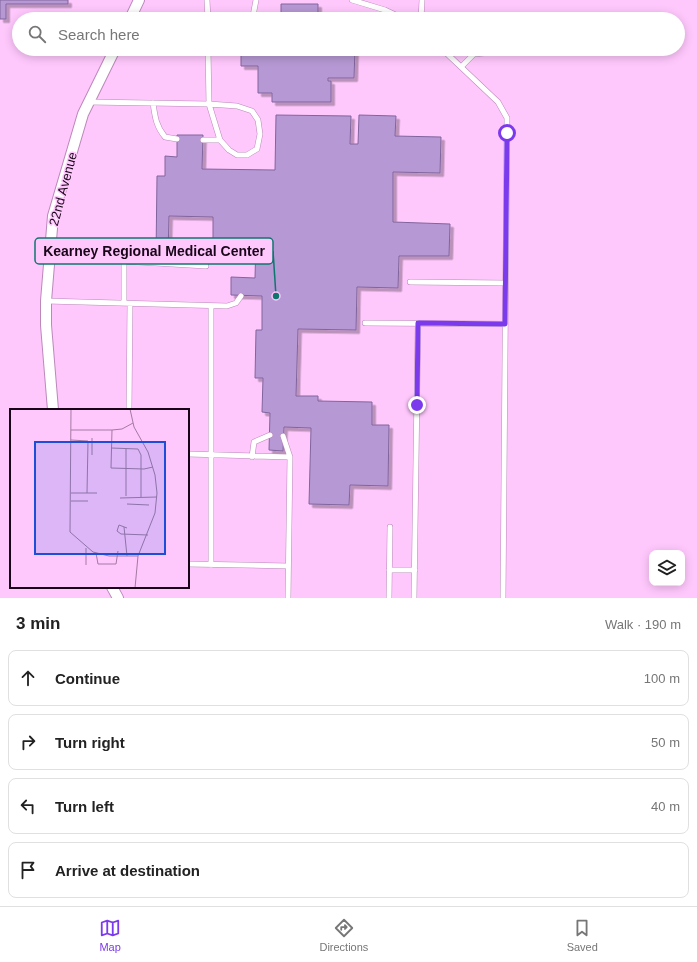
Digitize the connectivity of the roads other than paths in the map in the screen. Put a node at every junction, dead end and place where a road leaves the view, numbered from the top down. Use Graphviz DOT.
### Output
graph roads {
  1 [pos="140,0"];
  2 [pos="207,0"];
  3 [pos="256,0"];
  4 [pos="352,0"];
  5 [pos="422,0"];
  6 [pos="369,2"];
  7 [pos="134,12"];
  8 [pos="208,12"];
  9 [pos="254,12"];
  10 [pos="389,12"];
  11 [pos="421,12"];
  12 [pos="112,56"];
  13 [pos="208,56"];
  14 [pos="450,56"];
  15 [pos="472,56"];
  16 [pos="462,67"];
  17 [pos="89,102"];
  18 [pos="153,103"];
  19 [pos="209,104"];
  20 [pos="177,139"];
  21 [pos="203,140"];
  22 [pos="220,140"];
  23 [pos="88,258"];
  24 [pos="124,260"];
  25 [pos="206,266"];
  26 [pos="410,282"];
  27 [pos="505,283"];
  28 [pos="241,296"];
  29 [pos="46,301"];
  30 [pos="124,303"];
  31 [pos="130,304"];
  32 [pos="211,307"];
  33 [pos="366,323"];
  34 [pos="418,323"];
  35 [pos="505,324"];
  36 [pos="53,409"];
  37 [pos="129,409"];
  38 [pos="270,435"];
  39 [pos="283,436"];
  40 [pos="189,454"];
  41 [pos="211,454"];
  42 [pos="252,457"];
  43 [pos="290,457"];
  44 [pos="390,527"];
  45 [pos="189,564"];
  46 [pos="211,565"];
  47 [pos="288,566"];
  48 [pos="389,570"];
  49 [pos="414,570"];
  50 [pos="113,588"];
  51 [pos="118,598"];
  52 [pos="288,598"];
  53 [pos="389,598"];
  54 [pos="414,598"];
  55 [pos="503,598"];
  1 -- 7 [label="street"];
  2 -- 8 [label="lane"];
  3 -- 9 [label="lane"];
  4 -- 6 [label="lane"];
  5 -- 11 [label="lane"];
  6 -- 10 [label="lane"];
  12 -- 17 [label="street, 22nd Avenue"];
  13 -- 19 [label="lane"];
  14 -- 16 [label="lane"];
  15 -- 16 [label="lane"];
  16 -- 27 [label="lane"];
  17 -- 18 [label="lane"];
  17 -- 29 [label="street, 22nd Avenue"];
  18 -- 19 [label="lane"];
  18 -- 20 [label="lane"];
  19 -- 22 [label="lane"];
  19 -- 22 [label="lane"];
  21 -- 22 [label="lane"];
  23 -- 24 [label="lane"];
  24 -- 25 [label="lane"];
  24 -- 30 [label="lane"];
  26 -- 27 [label="lane"];
  27 -- 35 [label="lane"];
  28 -- 32 [label="lane"];
  29 -- 30 [label="lane"];
  29 -- 36 [label="street, 22nd Avenue"];
  30 -- 31 [label="lane"];
  31 -- 32 [label="lane"];
  31 -- 37 [label="lane"];
  32 -- 41 [label="lane"];
  33 -- 34 [label="lane"];
  34 -- 35 [label="lane"];
  34 -- 49 [label="lane"];
  35 -- 55 [label="lane"];
  38 -- 42 [label="lane"];
  39 -- 43 [label="lane"];
  40 -- 41 [label="lane"];
  41 -- 42 [label="lane"];
  41 -- 46 [label="lane"];
  42 -- 43 [label="lane"];
  43 -- 47 [label="lane"];
  44 -- 48 [label="lane"];
  45 -- 46 [label="lane"];
  46 -- 47 [label="lane"];
  47 -- 52 [label="lane"];
  48 -- 49 [label="lane"];
  48 -- 53 [label="lane"];
  49 -- 54 [label="lane"];
  50 -- 51 [label="street"];
}
